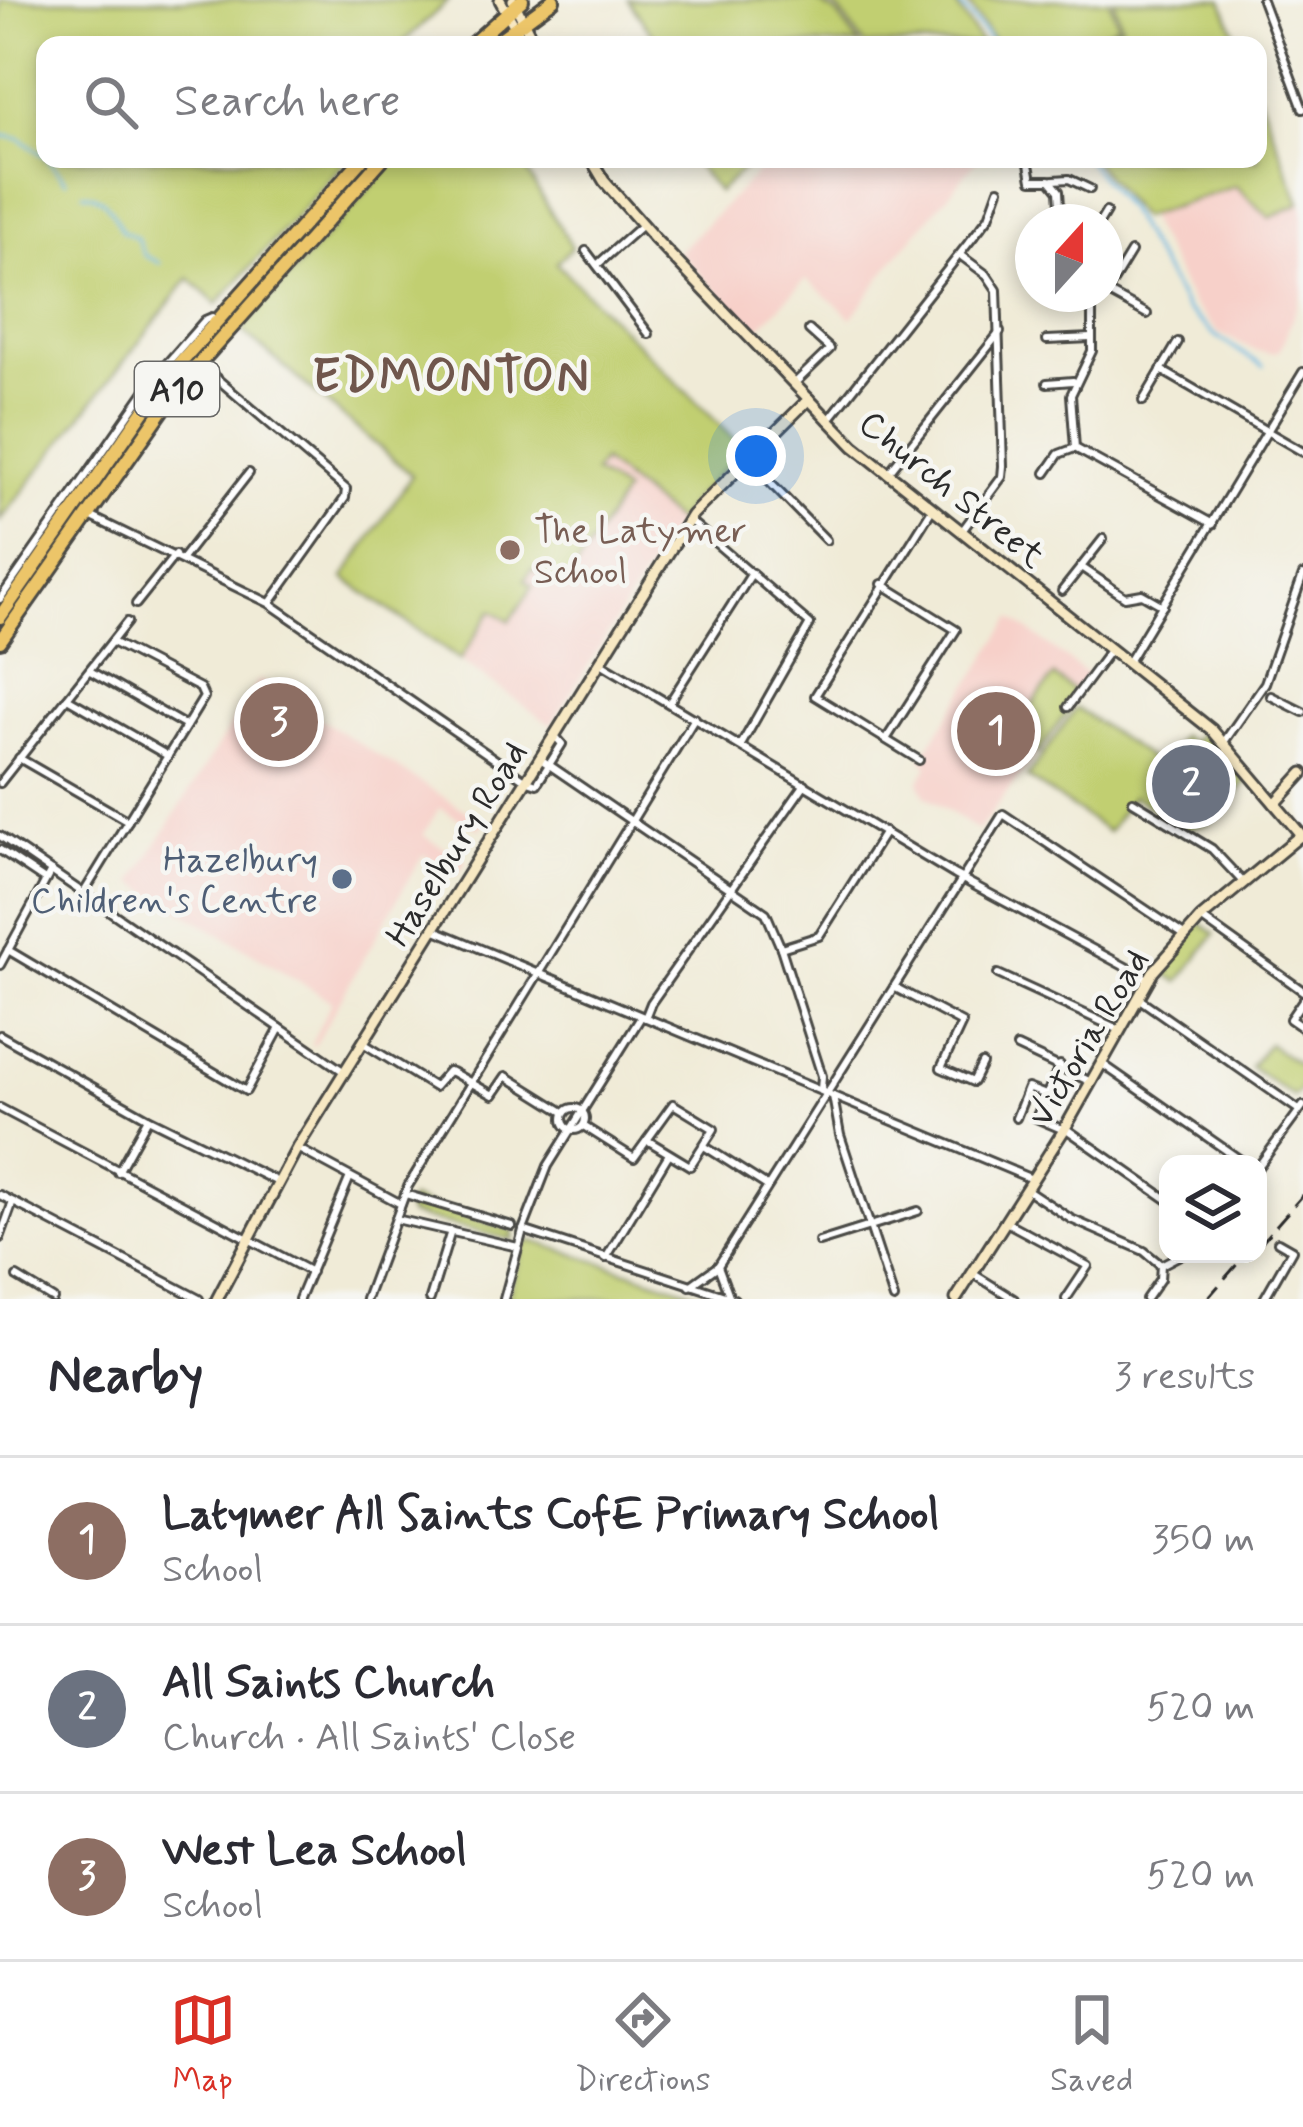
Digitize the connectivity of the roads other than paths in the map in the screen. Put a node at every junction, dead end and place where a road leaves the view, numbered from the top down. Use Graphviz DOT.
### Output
graph roads {
  1 [pos="539,0"];
  2 [pos="553,0"];
  3 [pos="1262,0"];
  4 [pos="515,10"];
  5 [pos="483,36"];
  6 [pos="498,36"];
  7 [pos="1303,109"];
  8 [pos="354,168"];
  9 [pos="374,168"];
  10 [pos="598,168"];
  11 [pos="1030,168"];
  12 [pos="1051,180"];
  13 [pos="999,189"];
  14 [pos="1090,189"];
  15 [pos="1060,204"];
  16 [pos="642,225"];
  17 [pos="586,251"];
  18 [pos="1131,252"];
  19 [pos="960,255"];
  20 [pos="1123,264"];
  21 [pos="597,265"];
  22 [pos="1123,301"];
  23 [pos="1092,312"];
  24 [pos="1147,314"];
  25 [pos="809,330"];
  26 [pos="1001,332"];
  27 [pos="649,334"];
  28 [pos="1093,338"];
  29 [pos="1047,340"];
  30 [pos="1178,342"];
  31 [pos="198,363"];
  32 [pos="1162,370"];
  33 [pos="1303,372"];
  34 [pos="1074,381"];
  35 [pos="795,383"];
  36 [pos="1047,383"];
  37 [pos="809,400"];
  38 [pos="1143,401"];
  39 [pos="828,421"];
  40 [pos="1268,431"];
  41 [pos="1075,448"];
  42 [pos="1303,452"];
  43 [pos="747,458"];
  44 [pos="249,473"];
  45 [pos="1046,473"];
  46 [pos="887,475"];
  47 [pos="933,508"];
  48 [pos="89,516"];
  49 [pos="689,520"];
  50 [pos="1214,524"];
  51 [pos="962,531"];
  52 [pos="1103,539"];
  53 [pos="826,540"];
  54 [pos="178,557"];
  55 [pos="32,564"];
  56 [pos="1082,567"];
  57 [pos="752,573"];
  58 [pos="1302,577"];
  59 [pos="883,584"];
  60 [pos="1062,591"];
  61 [pos="0,599"];
  62 [pos="269,603"];
  63 [pos="136,604"];
  64 [pos="1163,606"];
  65 [pos="0,617"];
  66 [pos="128,622"];
  67 [pos="0,641"];
  68 [pos="114,643"];
  69 [pos="1111,649"];
  70 [pos="599,662"];
  71 [pos="1128,662"];
  72 [pos="90,671"];
  73 [pos="1271,696"];
  74 [pos="67,698"];
  75 [pos="669,703"];
  76 [pos="1068,707"];
  77 [pos="1303,712"];
  78 [pos="695,718"];
  79 [pos="186,726"];
  80 [pos="886,738"];
  81 [pos="1224,742"];
  82 [pos="740,745"];
  83 [pos="167,756"];
  84 [pos="19,758"];
  85 [pos="919,760"];
  86 [pos="544,761"];
  87 [pos="1303,773"];
  88 [pos="525,781"];
  89 [pos="0,783"];
  90 [pos="805,784"];
  91 [pos="1133,801"];
  92 [pos="1275,804"];
  93 [pos="630,818"];
  94 [pos="128,820"];
  95 [pos="885,832"];
  96 [pos="0,836"];
  97 [pos="1302,836"];
  98 [pos="13,844"];
  99 [pos="3,852"];
  100 [pos="51,871"];
  101 [pos="962,878"];
  102 [pos="44,880"];
  103 [pos="1242,881"];
  104 [pos="733,890"];
  105 [pos="83,894"];
  106 [pos="1201,918"];
  107 [pos="433,929"];
  108 [pos="1184,935"];
  109 [pos="781,948"];
  110 [pos="8,950"];
  111 [pos="0,965"];
  112 [pos="539,974"];
  113 [pos="998,974"];
  114 [pos="1148,979"];
  115 [pos="893,987"];
  116 [pos="1303,995"];
  117 [pos="1138,998"];
  118 [pos="643,1017"];
  119 [pos="280,1028"];
  120 [pos="1303,1028"];
  121 [pos="1120,1030"];
  122 [pos="0,1035"];
  123 [pos="363,1043"];
  124 [pos="1017,1047"];
  125 [pos="1101,1063"];
  126 [pos="982,1064"];
  127 [pos="1060,1065"];
  128 [pos="345,1072"];
  129 [pos="1091,1082"];
  130 [pos="472,1084"];
  131 [pos="827,1093"];
  132 [pos="1046,1095"];
  133 [pos="0,1108"];
  134 [pos="1301,1108"];
  135 [pos="562,1111"];
  136 [pos="581,1111"];
  137 [pos="148,1118"];
  138 [pos="1016,1118"];
  139 [pos="585,1126"];
  140 [pos="571,1128"];
  141 [pos="1064,1129"];
  142 [pos="647,1140"];
  143 [pos="704,1146"];
  144 [pos="297,1148"];
  145 [pos="669,1154"];
  146 [pos="1233,1155"];
  147 [pos="1267,1155"];
  148 [pos="118,1172"];
  149 [pos="350,1177"];
  150 [pos="279,1182"];
  151 [pos="1029,1184"];
  152 [pos="768,1187"];
  153 [pos="405,1194"];
  154 [pos="1159,1194"];
  155 [pos="0,1195"];
  156 [pos="14,1202"];
  157 [pos="401,1204"];
  158 [pos="918,1210"];
  159 [pos="396,1219"];
  160 [pos="1004,1221"];
  161 [pos="512,1226"];
  162 [pos="870,1226"];
  163 [pos="523,1230"];
  164 [pos="451,1231"];
  165 [pos="0,1238"];
  166 [pos="249,1241"];
  167 [pos="819,1242"];
  168 [pos="1278,1242"];
  169 [pos="518,1247"];
  170 [pos="606,1258"];
  171 [pos="1165,1263"];
  172 [pos="1161,1265"];
  173 [pos="718,1266"];
  174 [pos="310,1272"];
  175 [pos="972,1273"];
  176 [pos="17,1277"];
  177 [pos="690,1286"];
  178 [pos="732,1298"];
  179 [pos="53,1299"];
  180 [pos="199,1299"];
  181 [pos="218,1299"];
  182 [pos="299,1299"];
  183 [pos="366,1299"];
  184 [pos="430,1299"];
  185 [pos="504,1299"];
  186 [pos="894,1299"];
  187 [pos="956,1299"];
  188 [pos="1014,1299"];
  189 [pos="1066,1299"];
  190 [pos="1146,1299"];
  191 [pos="1264,1299"];
  1 -- 4 [label="highway"];
  2 -- 4 [label="highway"];
  3 -- 7 [label="street"];
  4 -- 5 [label="highway"];
  4 -- 6 [label="highway"];
  8 -- 55 [label="highway, A10"];
  9 -- 31 [label="highway, A10"];
  10 -- 16 [label="street, Church Street"];
  11 -- 12 [label="street"];
  12 -- 14 [label="street"];
  12 -- 15 [label="street"];
  13 -- 19 [label="street"];
  16 -- 21 [label="street"];
  16 -- 35 [label="street, Church Street"];
  17 -- 21 [label="street"];
  18 -- 20 [label="street"];
  19 -- 26 [label="street"];
  19 -- 39 [label="street"];
  21 -- 27 [label="street"];
  22 -- 24 [label="street"];
  23 -- 28 [label="street"];
  25 -- 35 [label="street"];
  26 -- 46 [label="street"];
  26 -- 51 [label="street"];
  28 -- 29 [label="street"];
  28 -- 34 [label="street"];
  30 -- 32 [label="street"];
  31 -- 48 [label="highway, A10"];
  31 -- 62 [label="street"];
  32 -- 38 [label="street"];
  32 -- 40 [label="street"];
  33 -- 40 [label="street"];
  34 -- 36 [label="street"];
  34 -- 41 [label="street"];
  35 -- 37 [label="street, Church Street"];
  37 -- 39 [label="street, Church Street"];
  37 -- 43 [label="street, Haselbury Road"];
  39 -- 46 [label="street, Church Street"];
  40 -- 42 [label="street"];
  40 -- 50 [label="street"];
  41 -- 45 [label="street"];
  41 -- 50 [label="street"];
  43 -- 49 [label="street, Haselbury Road"];
  43 -- 53 [label="street"];
  44 -- 54 [label="street"];
  46 -- 47 [label="street, Church Street"];
  47 -- 51 [label="street, Church Street"];
  47 -- 59 [label="street"];
  48 -- 54 [label="street"];
  48 -- 67 [label="highway, A10"];
  49 -- 57 [label="street"];
  49 -- 70 [label="street, Haselbury Road"];
  50 -- 64 [label="street"];
  51 -- 69 [label="street, Church Street"];
  52 -- 56 [label="street"];
  54 -- 62 [label="street"];
  54 -- 63 [label="street"];
  55 -- 61 [label="street"];
  55 -- 65 [label="highway, A10"];
  56 -- 60 [label="street"];
  56 -- 64 [label="street"];
  57 -- 75 [label="street"];
  57 -- 82 [label="street"];
  58 -- 81 [label="street"];
  59 -- 80 [label="street"];
  59 -- 80 [label="street"];
  62 -- 88 [label="street"];
  64 -- 71 [label="street"];
  66 -- 68 [label="street"];
  68 -- 72 [label="street"];
  68 -- 79 [label="street"];
  69 -- 71 [label="street, Church Street"];
  69 -- 76 [label="street"];
  70 -- 75 [label="street"];
  70 -- 86 [label="street, Haselbury Road"];
  71 -- 81 [label="street, Church Street"];
  72 -- 74 [label="street"];
  72 -- 79 [label="street"];
  73 -- 77 [label="street"];
  74 -- 83 [label="street"];
  74 -- 84 [label="street"];
  75 -- 78 [label="street"];
  78 -- 82 [label="street"];
  78 -- 93 [label="street"];
  79 -- 83 [label="street"];
  80 -- 85 [label="street"];
  81 -- 92 [label="street, Church Street"];
  82 -- 90 [label="street"];
  83 -- 94 [label="street"];
  84 -- 89 [label="street"];
  84 -- 94 [label="street"];
  86 -- 88 [label="street, Haselbury Road"];
  86 -- 93 [label="street"];
  87 -- 92 [label="street"];
  88 -- 107 [label="street, Haselbury Road"];
  90 -- 95 [label="street"];
  90 -- 104 [label="street"];
  91 -- 103 [label="street"];
  92 -- 97 [label="street, Church Street"];
  93 -- 104 [label="street"];
  93 -- 112 [label="street"];
  94 -- 105 [label="street"];
  95 -- 101 [label="street"];
  95 -- 109 [label="street"];
  96 -- 98 [label="street"];
  97 -- 103 [label="street, Victoria Road"];
  98 -- 99 [label="street"];
  98 -- 100 [label="street"];
  99 -- 102 [label="street"];
  100 -- 102 [label="street"];
  100 -- 105 [label="street"];
  101 -- 108 [label="street"];
  101 -- 114 [label="street"];
  101 -- 115 [label="street"];
  102 -- 110 [label="street"];
  103 -- 106 [label="street, Victoria Road"];
  104 -- 109 [label="street"];
  104 -- 118 [label="street"];
  105 -- 119 [label="street"];
  106 -- 108 [label="street, Victoria Road"];
  106 -- 116 [label="street"];
  107 -- 112 [label="street"];
  107 -- 123 [label="street, Haselbury Road"];
  108 -- 114 [label="street, Victoria Road"];
  109 -- 131 [label="street"];
  110 -- 111 [label="street"];
  110 -- 119 [label="street"];
  112 -- 118 [label="street"];
  112 -- 130 [label="street"];
  113 -- 121 [label="street"];
  114 -- 117 [label="street, Victoria Road"];
  115 -- 126 [label="street"];
  115 -- 131 [label="street"];
  116 -- 120 [label="street"];
  117 -- 121 [label="street, Victoria Road"];
  117 -- 134 [label="street"];
  118 -- 131 [label="street"];
  118 -- 136 [label="street"];
  119 -- 128 [label="street"];
  121 -- 125 [label="street, Victoria Road"];
  122 -- 137 [label="street"];
  123 -- 128 [label="street, Haselbury Road"];
  123 -- 130 [label="street"];
  124 -- 127 [label="street"];
  125 -- 129 [label="street, Victoria Road"];
  125 -- 146 [label="street"];
  127 -- 129 [label="street"];
  127 -- 132 [label="street"];
  128 -- 144 [label="street, Haselbury Road"];
  129 -- 141 [label="street, Victoria Road"];
  130 -- 135 [label="street"];
  130 -- 153 [label="street"];
  131 -- 151 [label="street"];
  131 -- 152 [label="street"];
  131 -- 162 [label="street"];
  132 -- 138 [label="street"];
  132 -- 141 [label="street"];
  133 -- 148 [label="street"];
  134 -- 147 [label="street"];
  135 -- 136 [label="street"];
  135 -- 140 [label="street"];
  136 -- 139 [label="street"];
  136 -- 140 [label="street"];
  137 -- 148 [label="street"];
  137 -- 150 [label="street"];
  139 -- 140 [label="street"];
  139 -- 142 [label="street"];
  140 -- 163 [label="street"];
  141 -- 151 [label="street, Victoria Road"];
  141 -- 154 [label="street"];
  142 -- 143 [label="street"];
  142 -- 145 [label="street"];
  143 -- 145 [label="street"];
  143 -- 152 [label="street"];
  144 -- 149 [label="street"];
  144 -- 150 [label="street, Haselbury Road"];
  145 -- 170 [label="street"];
  148 -- 166 [label="street"];
  149 -- 157 [label="street"];
  149 -- 174 [label="street"];
  150 -- 166 [label="street, Haselbury Road"];
  151 -- 160 [label="street, Victoria Road"];
  151 -- 172 [label="street"];
  152 -- 173 [label="street"];
  153 -- 157 [label="street"];
  153 -- 161 [label="street"];
  155 -- 156 [label="street"];
  156 -- 165 [label="street"];
  156 -- 180 [label="street"];
  157 -- 159 [label="street"];
  158 -- 162 [label="street"];
  159 -- 164 [label="street"];
  159 -- 183 [label="street"];
  160 -- 175 [label="street, Victoria Road"];
  160 -- 189 [label="street"];
  162 -- 167 [label="street"];
  162 -- 186 [label="street"];
  163 -- 169 [label="street"];
  163 -- 170 [label="street"];
  164 -- 169 [label="street"];
  164 -- 184 [label="street"];
  166 -- 174 [label="street"];
  166 -- 181 [label="street, Haselbury Road"];
  168 -- 191 [label="street"];
  169 -- 185 [label="street"];
  170 -- 177 [label="street"];
  171 -- 172 [label="street"];
  172 -- 190 [label="street"];
  173 -- 177 [label="street"];
  173 -- 178 [label="street"];
  174 -- 182 [label="street"];
  175 -- 187 [label="street, Victoria Road"];
  175 -- 188 [label="street"];
  176 -- 179 [label="street"];
  177 -- 178 [label="street"];
}
